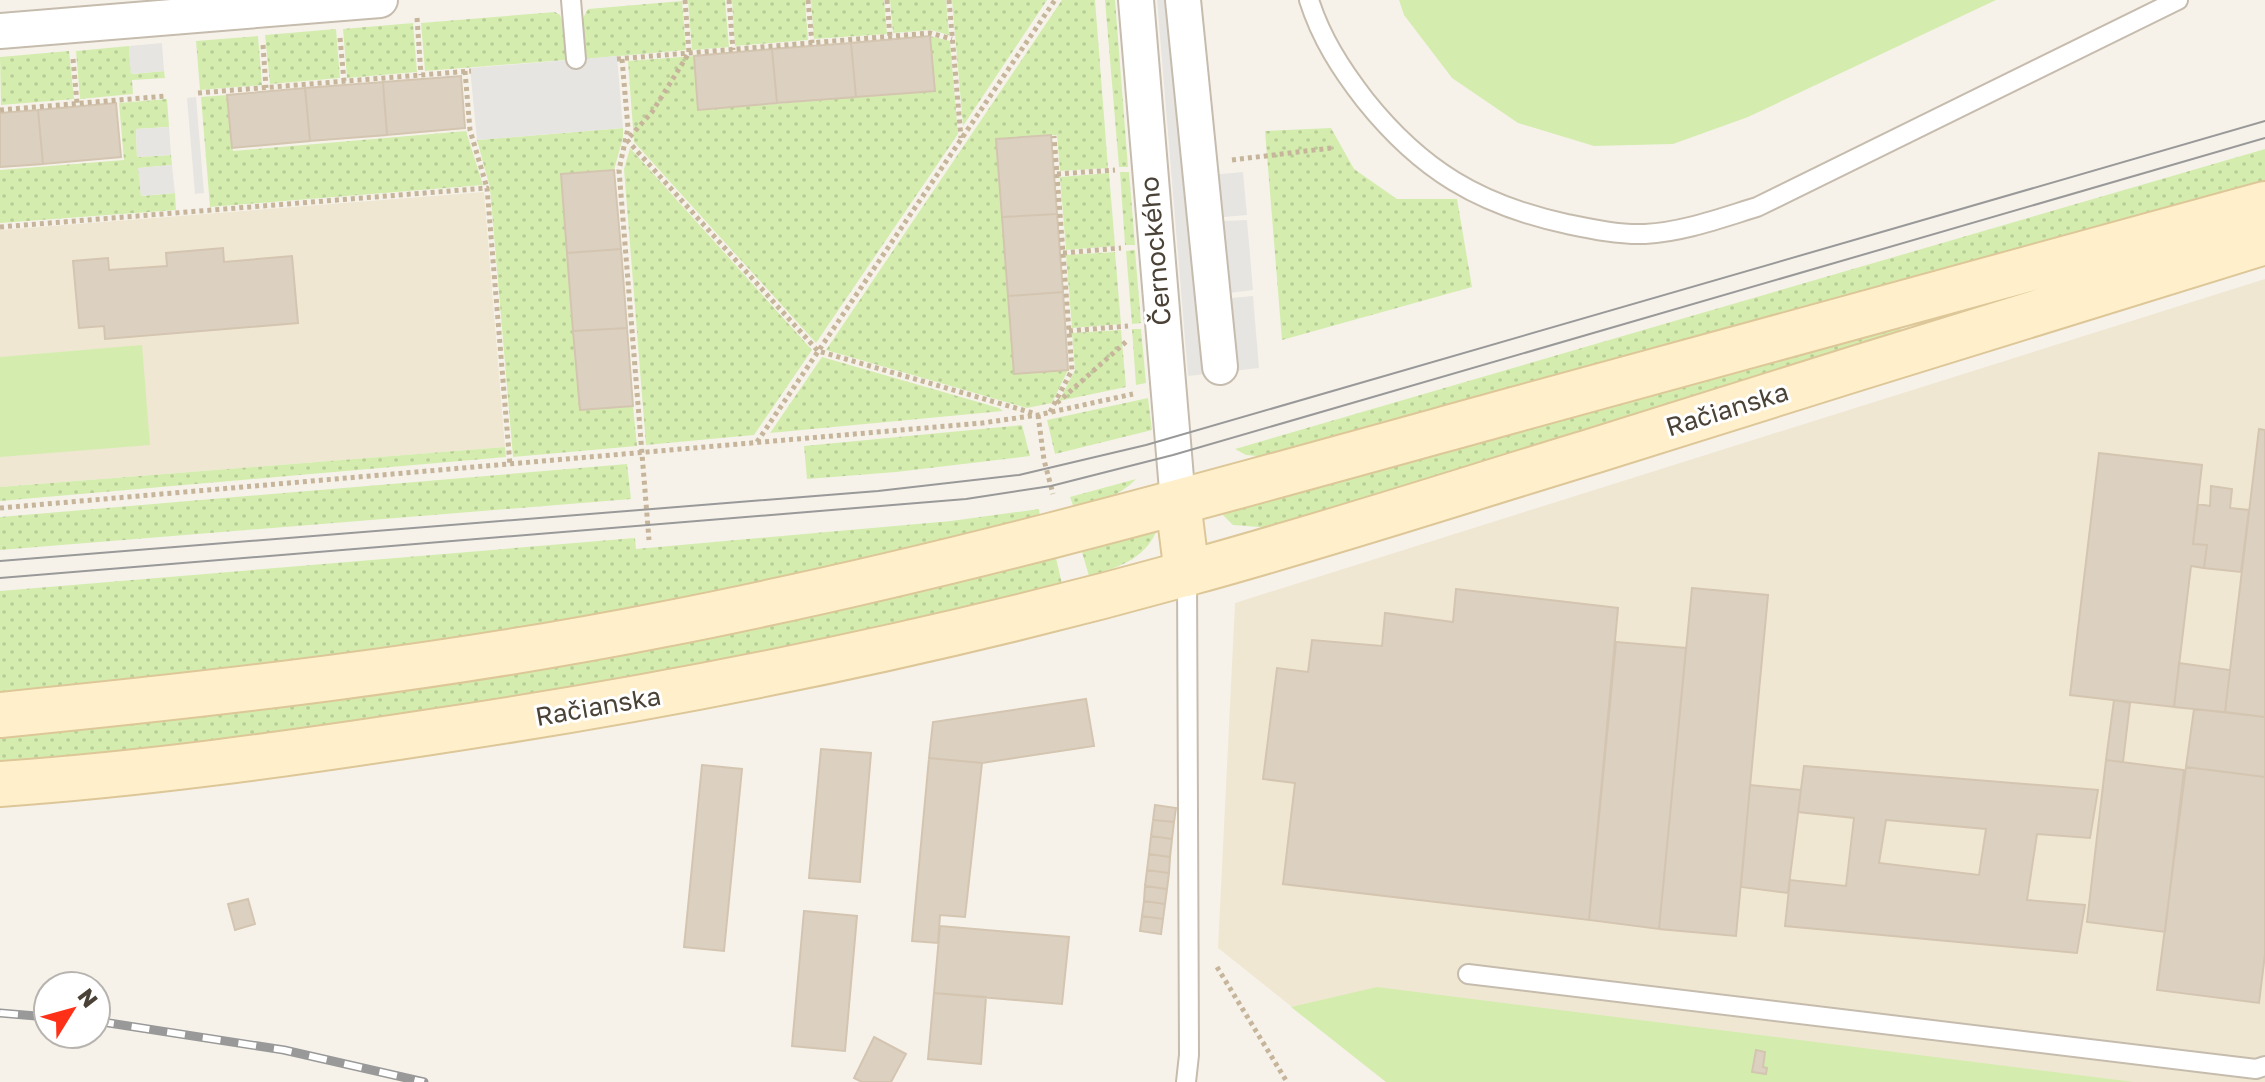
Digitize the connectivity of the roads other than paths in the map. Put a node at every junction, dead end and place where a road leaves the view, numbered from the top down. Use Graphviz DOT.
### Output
graph roads {
  1 [pos="380,0"];
  2 [pos="571,0"];
  3 [pos="1136,0"];
  4 [pos="1183,0"];
  5 [pos="1309,0"];
  6 [pos="2178,0"];
  7 [pos="0,31"];
  8 [pos="576,59"];
  9 [pos="2265,204"];
  10 [pos="2265,242"];
  11 [pos="1220,367"];
  12 [pos="1178,502"];
  13 [pos="1187,574"];
  14 [pos="0,715"];
  15 [pos="0,784"];
  16 [pos="1468,974"];
  17 [pos="2265,1066"];
  18 [pos="1186,1082"];
  1 -- 7 [label="street"];
  2 -- 8 [label="lane"];
  3 -- 12 [label="street, Černockého"];
  4 -- 11 [label="street"];
  5 -- 6 [label="lane"];
  9 -- 12 [label="main road, Račianska"];
  10 -- 13 [label="main road, Račianska"];
  12 -- 13 [label="main road"];
  12 -- 14 [label="main road, Račianska"];
  13 -- 15 [label="main road, Račianska"];
  13 -- 18 [label="lane"];
  16 -- 17 [label="lane"];
}
